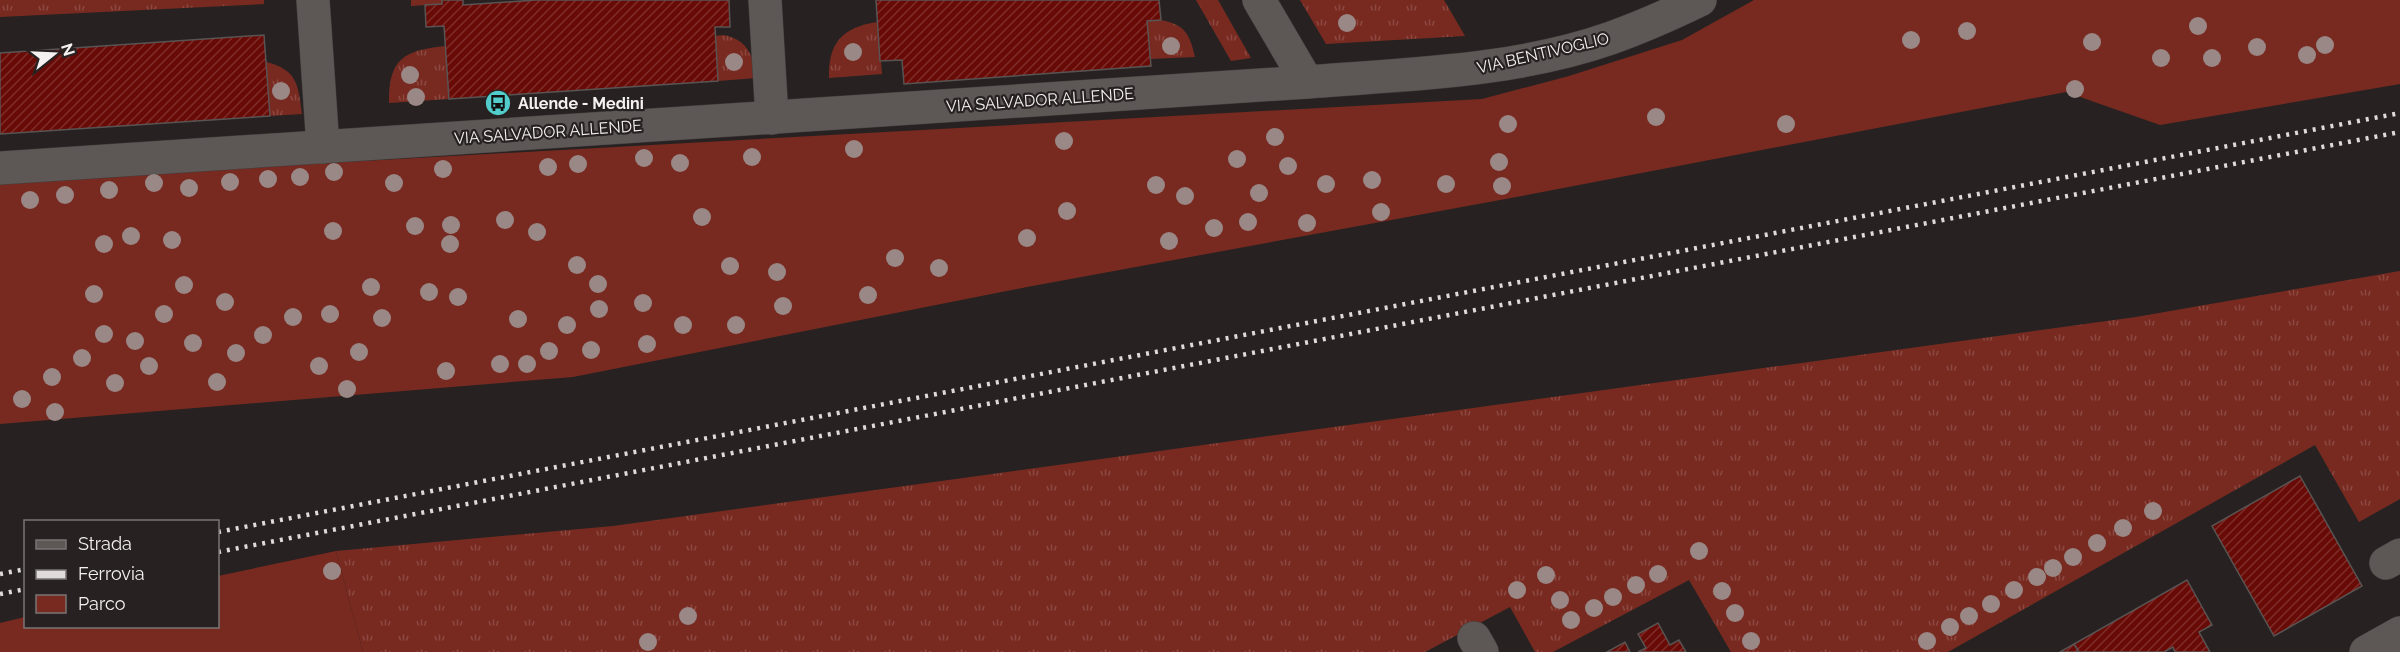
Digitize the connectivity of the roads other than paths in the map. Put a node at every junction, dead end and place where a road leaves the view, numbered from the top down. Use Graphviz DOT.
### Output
graph roads {
  1 [pos="313,0"];
  2 [pos="765,0"];
  3 [pos="1259,0"];
  4 [pos="1700,0"];
  5 [pos="1307,82"];
  6 [pos="772,117"];
  7 [pos="323,147"];
  8 [pos="0,168"];
  9 [pos="2400,633"];
  10 [pos="2366,652"];
  1 -- 7 [label="street"];
  2 -- 6 [label="street"];
  3 -- 5 [label="street"];
  4 -- 5 [label="street, VIA BENTIVOGLIO"];
  5 -- 6 [label="street, VIA SALVADOR ALLENDE"];
  6 -- 7 [label="street, VIA SALVADOR ALLENDE"];
  7 -- 8 [label="street, VIA SALVADOR ALLENDE"];
  9 -- 10 [label="street"];
}
